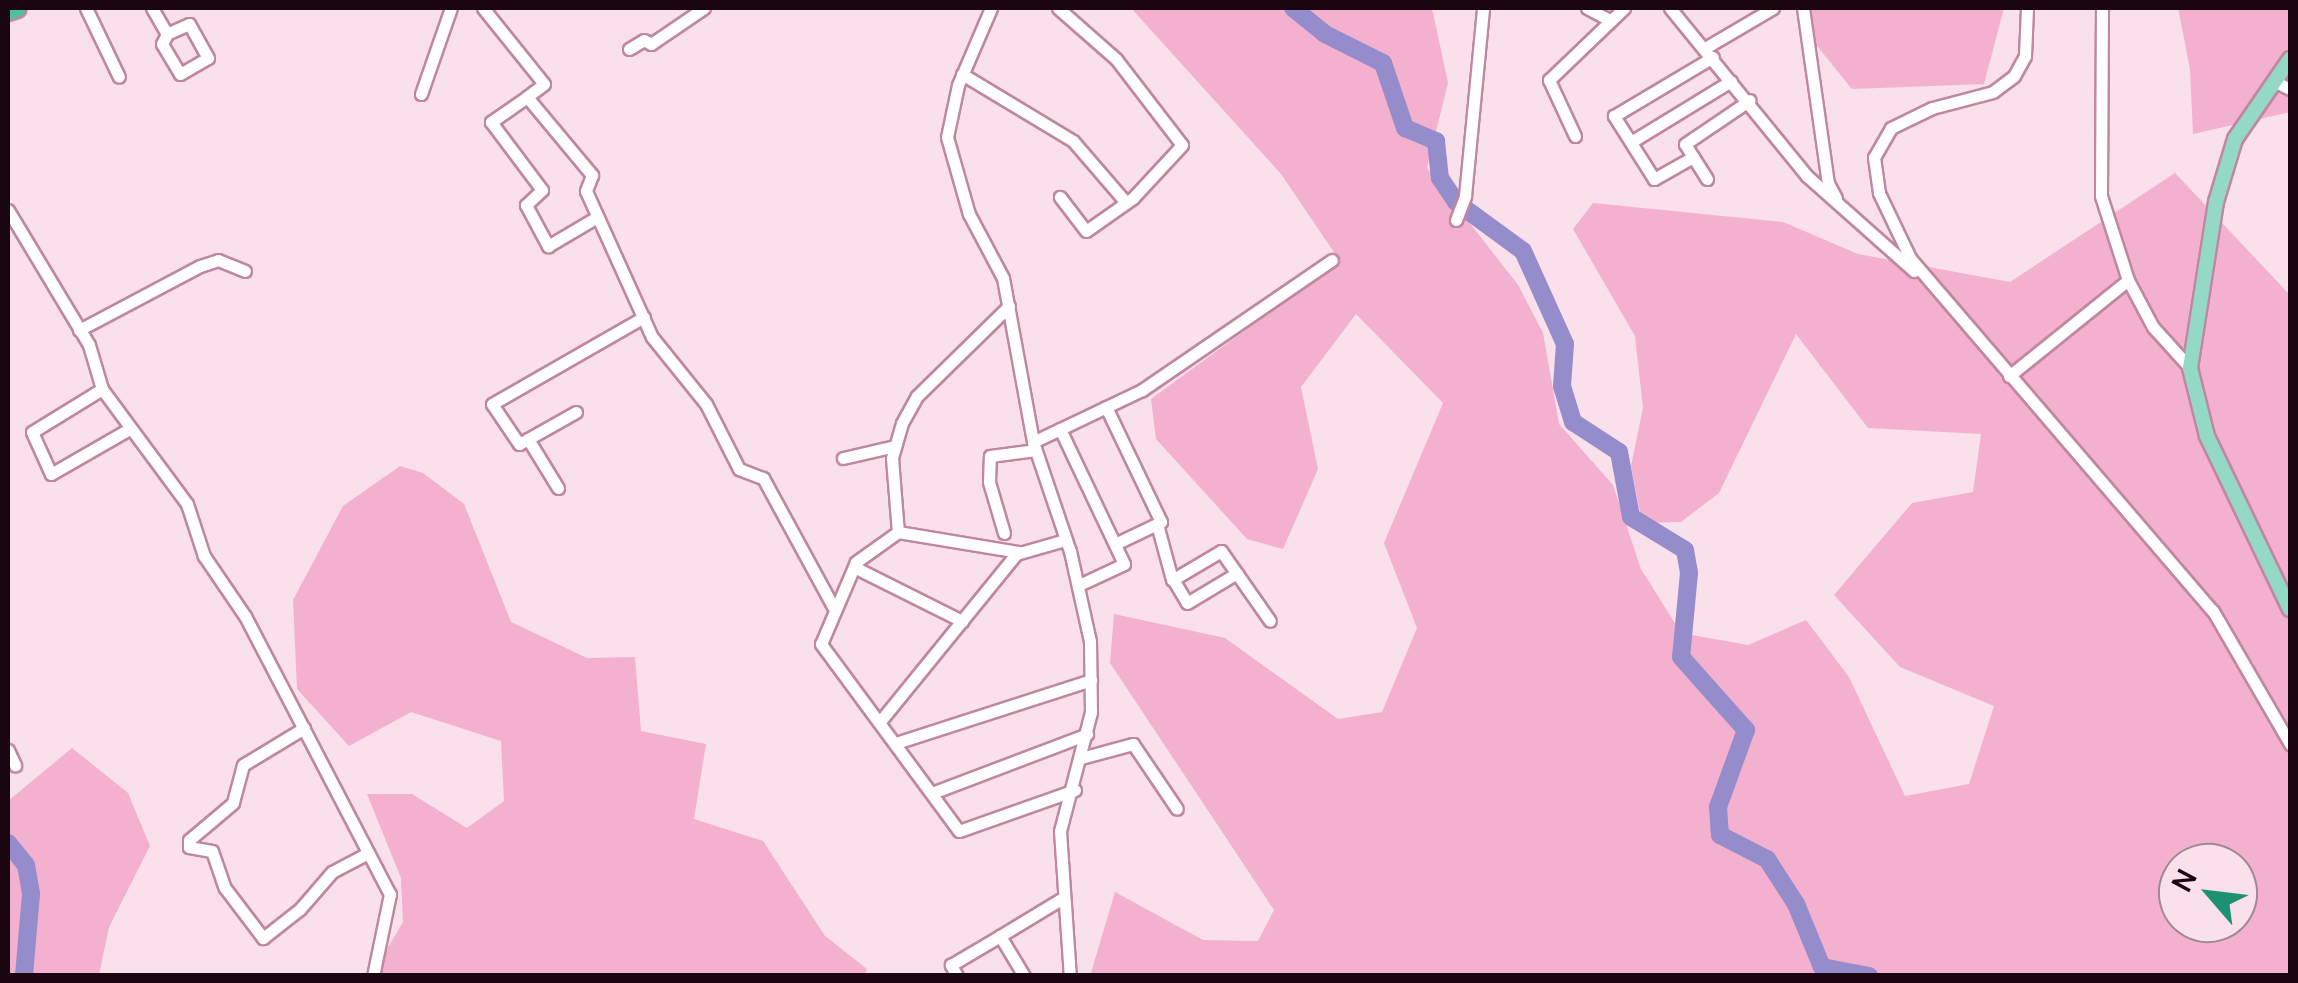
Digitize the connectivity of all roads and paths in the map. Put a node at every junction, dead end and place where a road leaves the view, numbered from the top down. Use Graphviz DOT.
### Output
graph roads {
  1 [pos="17,8"];
  2 [pos="86,8"];
  3 [pos="152,8"];
  4 [pos="451,8"];
  5 [pos="483,8"];
  6 [pos="704,8"];
  7 [pos="991,8"];
  8 [pos="1058,8"];
  9 [pos="1482,8"];
  10 [pos="1587,8"];
  11 [pos="1624,8"];
  12 [pos="1670,8"];
  13 [pos="1773,8"];
  14 [pos="1803,8"];
  15 [pos="2028,8"];
  16 [pos="2102,8"];
  17 [pos="8,10"];
  18 [pos="1612,21"];
  19 [pos="167,34"];
  20 [pos="629,49"];
  21 [pos="1709,52"];
  22 [pos="2290,60"];
  23 [pos="962,74"];
  24 [pos="119,77"];
  25 [pos="1731,80"];
  26 [pos="2274,81"];
  27 [pos="2290,90"];
  28 [pos="421,94"];
  29 [pos="527,97"];
  30 [pos="1750,100"];
  31 [pos="1575,136"];
  32 [pos="1631,142"];
  33 [pos="1693,157"];
  34 [pos="1707,179"];
  35 [pos="1060,197"];
  36 [pos="1124,199"];
  37 [pos="1840,206"];
  38 [pos="8,210"];
  39 [pos="597,217"];
  40 [pos="1456,220"];
  41 [pos="13,237"];
  42 [pos="1332,260"];
  43 [pos="245,271"];
  44 [pos="2128,280"];
  45 [pos="1936,290"];
  46 [pos="1008,306"];
  47 [pos="644,317"];
  48 [pos="78,330"];
  49 [pos="2190,368"];
  50 [pos="2009,376"];
  51 [pos="102,389"];
  52 [pos="1106,407"];
  53 [pos="576,412"];
  54 [pos="131,428"];
  55 [pos="1060,429"];
  56 [pos="528,440"];
  57 [pos="895,446"];
  58 [pos="1034,446"];
  59 [pos="843,458"];
  60 [pos="558,488"];
  61 [pos="1157,524"];
  62 [pos="898,532"];
  63 [pos="1004,533"];
  64 [pos="1065,540"];
  65 [pos="1114,544"];
  66 [pos="1018,552"];
  67 [pos="854,567"];
  68 [pos="1237,573"];
  69 [pos="1172,580"];
  70 [pos="1078,585"];
  71 [pos="834,608"];
  72 [pos="2290,609"];
  73 [pos="962,621"];
  74 [pos="1270,621"];
  75 [pos="1091,680"];
  76 [pos="882,719"];
  77 [pos="304,728"];
  78 [pos="1087,734"];
  79 [pos="899,742"];
  80 [pos="2290,744"];
  81 [pos="8,750"];
  82 [pos="1082,758"];
  83 [pos="15,765"];
  84 [pos="1075,790"];
  85 [pos="932,793"];
  86 [pos="1177,809"];
  87 [pos="368,853"];
  88 [pos="1061,899"];
  89 [pos="1000,936"];
  90 [pos="373,976"];
  91 [pos="958,976"];
  92 [pos="1024,976"];
  93 [pos="1070,976"];
  1 -- 17 [label="highway"];
  2 -- 24 [label="street"];
  3 -- 19 [label="street"];
  4 -- 28 [label="street"];
  5 -- 29 [label="street"];
  6 -- 20 [label="street"];
  7 -- 23 [label="street"];
  8 -- 36 [label="street"];
  9 -- 40 [label="street"];
  10 -- 18 [label="street"];
  11 -- 18 [label="street"];
  12 -- 21 [label="street"];
  13 -- 21 [label="street"];
  14 -- 37 [label="street"];
  15 -- 45 [label="street"];
  16 -- 44 [label="street"];
  18 -- 31 [label="street"];
  21 -- 25 [label="street"];
  21 -- 32 [label="street"];
  22 -- 26 [label="main road"];
  23 -- 36 [label="street"];
  23 -- 46 [label="street"];
  25 -- 30 [label="street"];
  25 -- 32 [label="street"];
  26 -- 27 [label="street"];
  26 -- 49 [label="main road"];
  29 -- 39 [label="street"];
  29 -- 39 [label="street"];
  30 -- 33 [label="street"];
  30 -- 37 [label="street"];
  32 -- 33 [label="street"];
  33 -- 34 [label="street"];
  35 -- 36 [label="street"];
  37 -- 45 [label="street"];
  38 -- 41 [label="street"];
  39 -- 47 [label="street"];
  41 -- 48 [label="street"];
  42 -- 52 [label="street"];
  43 -- 48 [label="street"];
  44 -- 49 [label="street"];
  44 -- 50 [label="street"];
  45 -- 50 [label="street"];
  46 -- 57 [label="street"];
  46 -- 58 [label="street"];
  47 -- 56 [label="street"];
  47 -- 71 [label="street"];
  48 -- 51 [label="street"];
  49 -- 72 [label="main road"];
  50 -- 80 [label="street"];
  51 -- 54 [label="street"];
  51 -- 54 [label="street"];
  52 -- 55 [label="street"];
  52 -- 61 [label="street"];
  53 -- 56 [label="street"];
  54 -- 77 [label="street"];
  55 -- 58 [label="street"];
  55 -- 65 [label="street"];
  56 -- 60 [label="street"];
  57 -- 59 [label="street"];
  57 -- 62 [label="street"];
  58 -- 63 [label="street"];
  58 -- 64 [label="street"];
  61 -- 65 [label="street"];
  61 -- 69 [label="street"];
  62 -- 66 [label="street"];
  62 -- 67 [label="street"];
  64 -- 66 [label="street"];
  64 -- 70 [label="street"];
  65 -- 70 [label="street"];
  66 -- 73 [label="street"];
  67 -- 71 [label="street"];
  67 -- 73 [label="street"];
  68 -- 69 [label="street"];
  68 -- 69 [label="street"];
  68 -- 74 [label="street"];
  70 -- 75 [label="street"];
  71 -- 76 [label="street"];
  73 -- 76 [label="street"];
  75 -- 78 [label="street"];
  75 -- 79 [label="street"];
  76 -- 79 [label="street"];
  77 -- 87 [label="street"];
  77 -- 87 [label="street"];
  78 -- 82 [label="street"];
  78 -- 85 [label="street"];
  79 -- 85 [label="street"];
  81 -- 83 [label="street"];
  82 -- 84 [label="street"];
  82 -- 86 [label="street"];
  84 -- 85 [label="street"];
  84 -- 88 [label="street"];
  87 -- 90 [label="street"];
  88 -- 89 [label="street"];
  88 -- 93 [label="street"];
  89 -- 91 [label="street"];
  89 -- 92 [label="street"];
}
